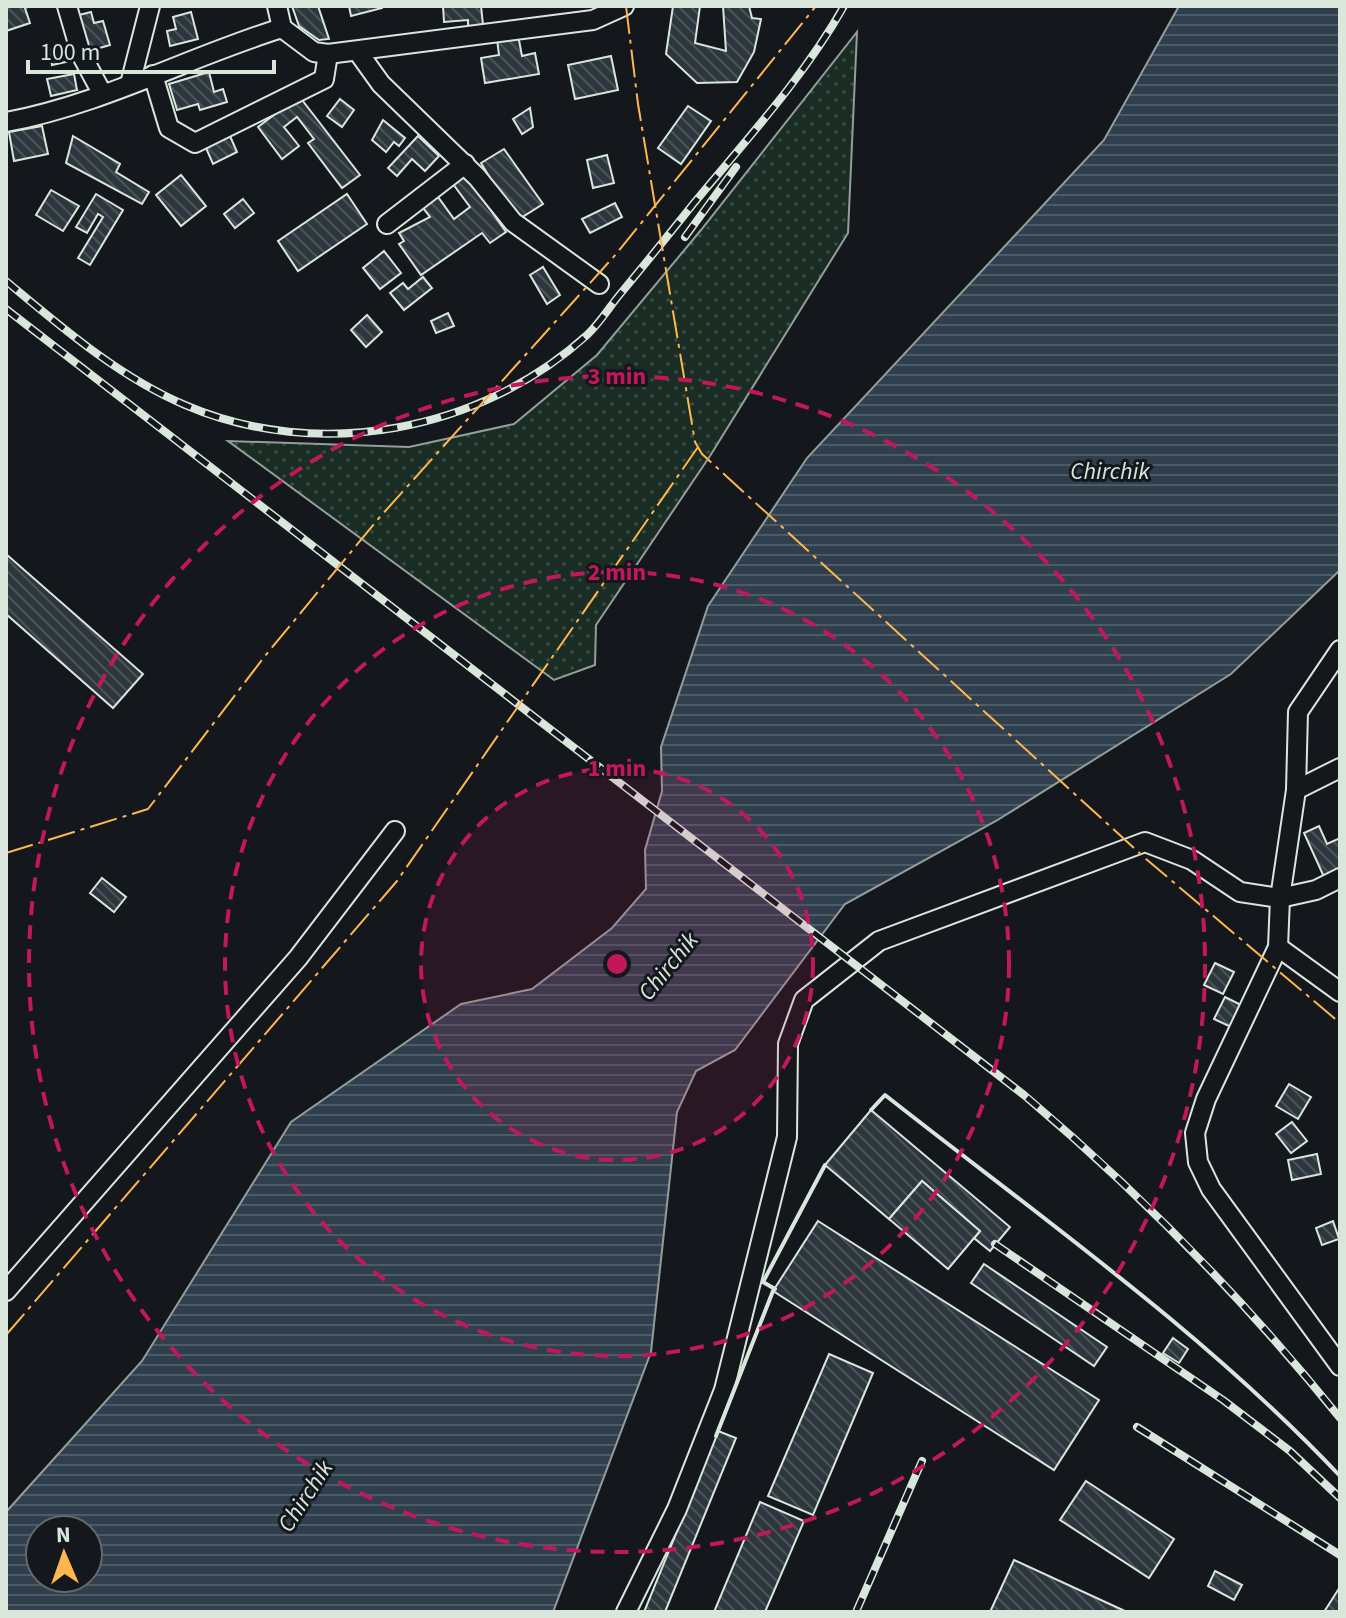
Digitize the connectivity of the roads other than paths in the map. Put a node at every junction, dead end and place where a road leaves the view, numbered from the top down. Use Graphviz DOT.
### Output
graph roads {
  1 [pos="67,6"];
  2 [pos="150,6"];
  3 [pos="277,6"];
  4 [pos="624,6"];
  5 [pos="282,28"];
  6 [pos="358,52"];
  7 [pos="328,54"];
  8 [pos="153,75"];
  9 [pos="130,84"];
  10 [pos="102,93"];
  11 [pos="6,122"];
  12 [pos="465,164"];
  13 [pos="387,224"];
  14 [pos="599,284"];
  15 [pos="1340,650"];
  16 [pos="1340,768"];
  17 [pos="1296,790"];
  18 [pos="395,831"];
  19 [pos="1340,878"];
  20 [pos="1280,898"];
  21 [pos="1278,947"];
  22 [pos="1340,992"];
  23 [pos="6,1291"];
  24 [pos="1340,1366"];
  25 [pos="626,1612"];
  1 -- 10 [label="street"];
  2 -- 9 [label="street"];
  3 -- 5 [label="street"];
  4 -- 6 [label="street"];
  5 -- 7 [label="street"];
  5 -- 8 [label="street"];
  6 -- 7 [label="street"];
  6 -- 12 [label="street"];
  7 -- 8 [label="street"];
  8 -- 9 [label="street"];
  9 -- 10 [label="street"];
  10 -- 11 [label="street"];
  12 -- 13 [label="street"];
  12 -- 14 [label="street"];
  15 -- 17 [label="street"];
  16 -- 17 [label="street"];
  17 -- 20 [label="street"];
  18 -- 23 [label="street"];
  19 -- 20 [label="street"];
  20 -- 21 [label="street"];
  20 -- 25 [label="street"];
  21 -- 22 [label="street"];
  21 -- 24 [label="street"];
}
